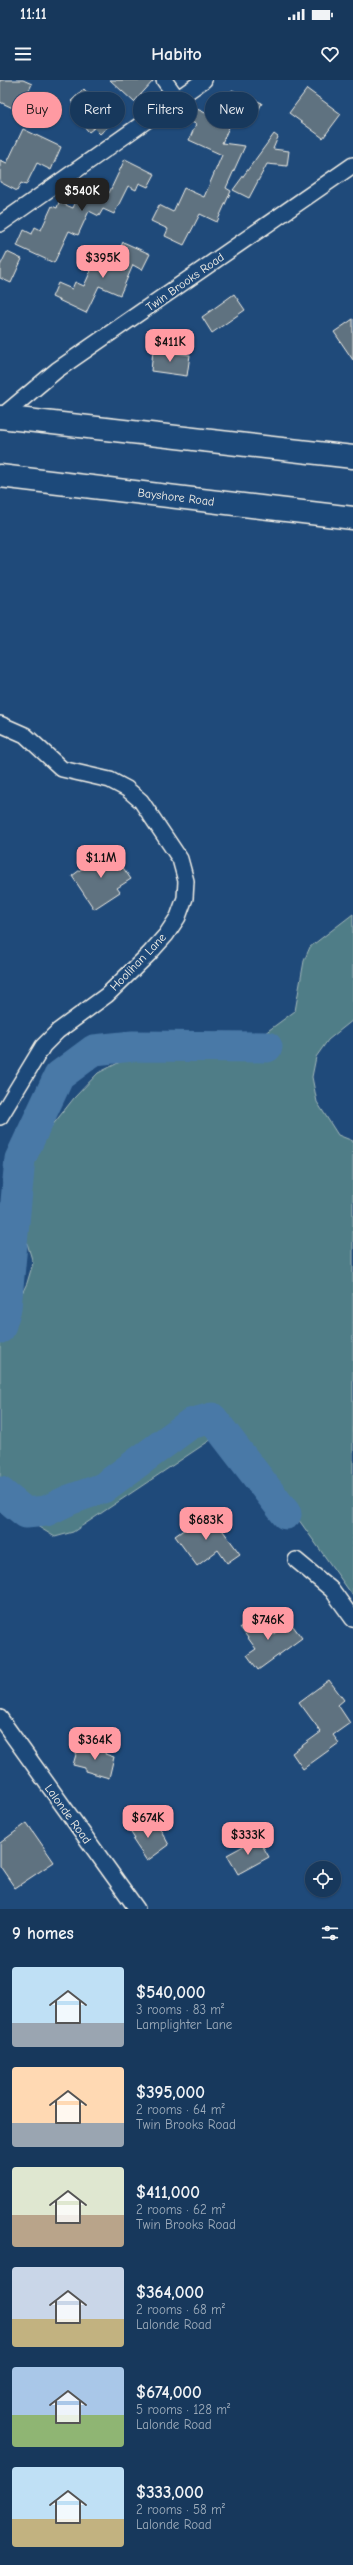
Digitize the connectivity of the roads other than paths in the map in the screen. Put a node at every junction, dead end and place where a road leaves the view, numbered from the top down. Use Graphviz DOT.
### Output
graph roads {
  1 [pos="164,80"];
  2 [pos="204,80"];
  3 [pos="173,92"];
  4 [pos="186,92"];
  5 [pos="135,128"];
  6 [pos="353,165"];
  7 [pos="0,224"];
  8 [pos="0,418"];
  9 [pos="353,457"];
  10 [pos="0,476"];
  11 [pos="353,518"];
  12 [pos="0,724"];
  13 [pos="0,1117"];
  14 [pos="296,1560"];
  15 [pos="353,1619"];
  16 [pos="0,1718"];
  17 [pos="137,1909"];
  1 -- 3 [label="street"];
  2 -- 4 [label="street"];
  5 -- 7 [label="street"];
  6 -- 8 [label="street, Twin Brooks Road"];
  8 -- 9 [label="main road"];
  10 -- 11 [label="main road, Bayshore Road"];
  12 -- 13 [label="street, Hoolihan Lane"];
  14 -- 15 [label="street"];
  16 -- 17 [label="street, Lalonde Road"];
}
